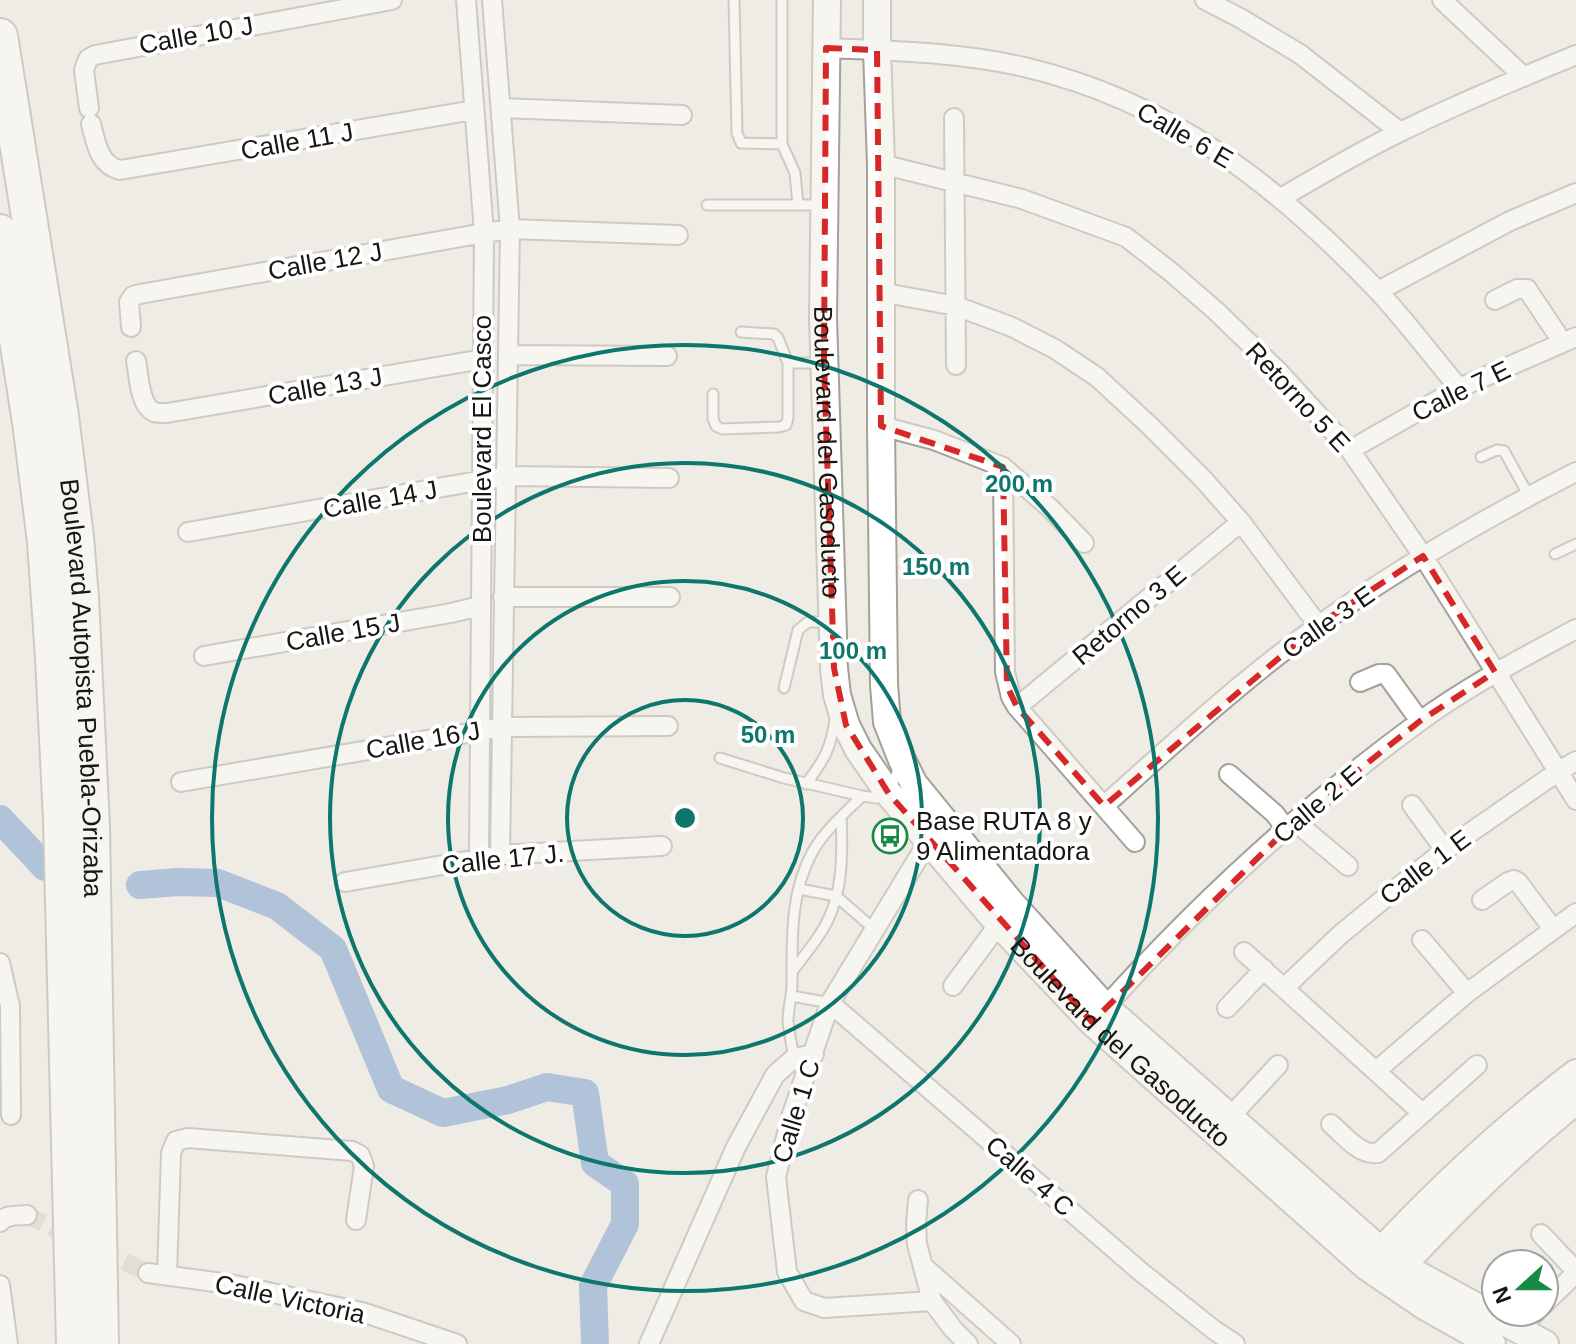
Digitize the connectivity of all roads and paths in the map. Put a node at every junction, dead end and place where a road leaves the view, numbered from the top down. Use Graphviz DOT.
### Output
graph roads {
  1 [pos="392,0"];
  2 [pos="466,0"];
  3 [pos="492,0"];
  4 [pos="734,0"];
  5 [pos="782,0"];
  6 [pos="827,0"];
  7 [pos="877,0"];
  8 [pos="1205,0"];
  9 [pos="1442,0"];
  10 [pos="0,36"];
  11 [pos="826,48"];
  12 [pos="877,50"];
  13 [pos="1576,55"];
  14 [pos="1524,77"];
  15 [pos="502,108"];
  16 [pos="474,110"];
  17 [pos="682,115"];
  18 [pos="954,118"];
  19 [pos="1400,132"];
  20 [pos="782,144"];
  21 [pos="881,164"];
  22 [pos="120,170"];
  23 [pos="954,181"];
  24 [pos="1576,193"];
  25 [pos="1281,198"];
  26 [pos="707,205"];
  27 [pos="798,205"];
  28 [pos="824,205"];
  29 [pos="517,230"];
  30 [pos="0,232"];
  31 [pos="484,233"];
  32 [pos="678,235"];
  33 [pos="1378,291"];
  34 [pos="880,292"];
  35 [pos="1495,300"];
  36 [pos="956,306"];
  37 [pos="131,327"];
  38 [pos="741,332"];
  39 [pos="1568,340"];
  40 [pos="508,355"];
  41 [pos="667,356"];
  42 [pos="483,359"];
  43 [pos="136,361"];
  44 [pos="824,362"];
  45 [pos="788,363"];
  46 [pos="956,365"];
  47 [pos="1459,388"];
  48 [pos="713,394"];
  49 [pos="881,426"];
  50 [pos="1350,450"];
  51 [pos="1481,457"];
  52 [pos="1003,467"];
  53 [pos="1576,472"];
  54 [pos="506,476"];
  55 [pos="669,478"];
  56 [pos="483,480"];
  57 [pos="1529,496"];
  58 [pos="1241,522"];
  59 [pos="188,532"];
  60 [pos="1084,543"];
  61 [pos="1576,544"];
  62 [pos="1555,554"];
  63 [pos="1423,556"];
  64 [pos="503,597"];
  65 [pos="670,597"];
  66 [pos="480,606"];
  67 [pos="832,622"];
  68 [pos="1318,625"];
  69 [pos="1576,629"];
  70 [pos="204,656"];
  71 [pos="1495,672"];
  72 [pos="1360,682"];
  73 [pos="784,688"];
  74 [pos="837,695"];
  75 [pos="1017,707"];
  76 [pos="1420,721"];
  77 [pos="668,726"];
  78 [pos="503,727"];
  79 [pos="481,730"];
  80 [pos="720,758"];
  81 [pos="902,760"];
  82 [pos="1576,761"];
  83 [pos="1559,771"];
  84 [pos="1229,774"];
  85 [pos="181,782"];
  86 [pos="806,784"];
  87 [pos="889,794"];
  88 [pos="862,796"];
  89 [pos="1576,800"];
  90 [pos="1412,805"];
  91 [pos="1104,806"];
  92 [pos="841,817"];
  93 [pos="1291,824"];
  94 [pos="936,830"];
  95 [pos="1135,842"];
  96 [pos="662,846"];
  97 [pos="1445,850"];
  98 [pos="500,855"];
  99 [pos="479,858"];
  100 [pos="1348,866"];
  101 [pos="345,882"];
  102 [pos="799,889"];
  103 [pos="836,896"];
  104 [pos="1482,900"];
  105 [pos="1576,913"];
  106 [pos="999,924"];
  107 [pos="874,929"];
  108 [pos="1553,929"];
  109 [pos="1422,940"];
  110 [pos="1244,952"];
  111 [pos="0,963"];
  112 [pos="1264,969"];
  113 [pos="792,972"];
  114 [pos="953,986"];
  115 [pos="1285,987"];
  116 [pos="1467,993"];
  117 [pos="792,996"];
  118 [pos="830,1003"];
  119 [pos="1227,1008"];
  120 [pos="1099,1014"];
  121 [pos="814,1054"];
  122 [pos="794,1058"];
  123 [pos="1278,1065"];
  124 [pos="1477,1065"];
  125 [pos="1376,1071"];
  126 [pos="1576,1073"];
  127 [pos="1576,1101"];
  128 [pos="1422,1113"];
  129 [pos="11,1115"];
  130 [pos="1230,1117"];
  131 [pos="1331,1124"];
  132 [pos="918,1200"];
  133 [pos="27,1215"];
  134 [pos="356,1220"];
  135 [pos="0,1222"];
  136 [pos="1541,1234"];
  137 [pos="922,1266"];
  138 [pos="1384,1266"];
  139 [pos="1576,1272"];
  140 [pos="0,1285"];
  141 [pos="1560,1288"];
  142 [pos="932,1301"];
  143 [pos="1517,1330"];
  144 [pos="8,1344"];
  145 [pos="74,1344"];
  146 [pos="101,1344"];
  147 [pos="457,1344"];
  148 [pos="649,1344"];
  149 [pos="968,1344"];
  150 [pos="1011,1344"];
  151 [pos="1235,1344"];
  152 [pos="1492,1344"];
  153 [pos="1545,1344"];
  1 -- 22 [label="street, Calle 10 J"];
  2 -- 16 [label="street, Boulevard El Casco"];
  3 -- 15 [label="street, Boulevard El Casco"];
  4 -- 20 [label="lane"];
  5 -- 20 [label="lane"];
  6 -- 11 [label="street, Boulevard del Gasoducto"];
  7 -- 12 [label="street, Boulevard del Gasoducto"];
  8 -- 19 [label="street"];
  9 -- 14 [label="street"];
  10 -- 146 [label="highway, Boulevard Autopista Puebla-Orizaba"];
  11 -- 12 [label="street, Calle 6 E"];
  11 -- 28 [label="street, Boulevard del Gasoducto"];
  12 -- 21 [label="street, Boulevard del Gasoducto"];
  12 -- 25 [label="street, Calle 6 E"];
  13 -- 14 [label="street"];
  14 -- 19 [label="street"];
  15 -- 17 [label="street"];
  15 -- 29 [label="street, Boulevard El Casco"];
  16 -- 22 [label="street, Calle 11 J"];
  16 -- 31 [label="street, Boulevard El Casco"];
  18 -- 23 [label="street"];
  19 -- 25 [label="street"];
  20 -- 27 [label="lane"];
  21 -- 23 [label="street, Retorno 5 E"];
  21 -- 34 [label="street, Boulevard del Gasoducto"];
  23 -- 36 [label="street"];
  23 -- 50 [label="street, Retorno 5 E"];
  24 -- 33 [label="street"];
  25 -- 33 [label="street, Calle 6 E"];
  26 -- 27 [label="lane"];
  27 -- 28 [label="lane"];
  28 -- 44 [label="street, Boulevard del Gasoducto"];
  29 -- 31 [label="street, Calle 12 J"];
  29 -- 32 [label="street, Calle 12 J"];
  29 -- 40 [label="street, Boulevard El Casco"];
  30 -- 145 [label="highway, Boulevard Autopista Puebla-Orizaba"];
  31 -- 37 [label="street, Calle 12 J"];
  31 -- 42 [label="street, Boulevard El Casco"];
  33 -- 47 [label="street, Calle 6 E"];
  34 -- 36 [label="street"];
  34 -- 49 [label="street, Boulevard del Gasoducto"];
  35 -- 39 [label="street"];
  36 -- 46 [label="street"];
  36 -- 58 [label="street"];
  38 -- 45 [label="lane"];
  39 -- 47 [label="street, Calle 7 E"];
  40 -- 41 [label="street"];
  40 -- 54 [label="street, Boulevard El Casco"];
  42 -- 43 [label="street, Calle 13 J"];
  42 -- 56 [label="street, Boulevard El Casco"];
  44 -- 45 [label="lane"];
  44 -- 67 [label="street, Boulevard del Gasoducto"];
  45 -- 48 [label="lane"];
  47 -- 50 [label="street, Calle 7 E"];
  49 -- 52 [label="street"];
  49 -- 81 [label="street, Boulevard del Gasoducto"];
  50 -- 63 [label="street, Retorno 5 E"];
  51 -- 57 [label="lane"];
  52 -- 60 [label="street"];
  52 -- 75 [label="street"];
  53 -- 57 [label="street, Calle 3 E"];
  54 -- 55 [label="street, Calle 14 J"];
  54 -- 56 [label="street, Calle 14 J"];
  54 -- 64 [label="street, Boulevard El Casco"];
  56 -- 59 [label="street, Calle 14 J"];
  56 -- 66 [label="street, Boulevard El Casco"];
  57 -- 63 [label="street, Calle 3 E"];
  58 -- 68 [label="street"];
  58 -- 75 [label="street, Retorno 3 E"];
  61 -- 62 [label="lane"];
  63 -- 68 [label="street, Calle 3 E"];
  63 -- 71 [label="street, Retorno 5 E"];
  64 -- 65 [label="street"];
  64 -- 78 [label="street, Boulevard El Casco"];
  66 -- 70 [label="street, Calle 15 J"];
  66 -- 79 [label="street, Boulevard El Casco"];
  67 -- 73 [label="lane"];
  67 -- 74 [label="street, Boulevard del Gasoducto"];
  68 -- 91 [label="street, Calle 3 E"];
  69 -- 71 [label="street, Calle 2 E"];
  71 -- 76 [label="street, Calle 2 E"];
  71 -- 83 [label="street, Retorno 5 E"];
  72 -- 76 [label="street"];
  74 -- 86 [label="lane"];
  74 -- 87 [label="street, Boulevard del Gasoducto"];
  75 -- 91 [label="street"];
  76 -- 93 [label="street, Calle 2 E"];
  77 -- 78 [label="street, Calle 16 J"];
  78 -- 79 [label="street, Calle 16 J"];
  78 -- 98 [label="street, Boulevard El Casco"];
  79 -- 85 [label="street, Calle 16 J"];
  79 -- 99 [label="street, Boulevard El Casco"];
  80 -- 86 [label="lane"];
  81 -- 87 [label="lane"];
  81 -- 94 [label="street, Boulevard del Gasoducto"];
  82 -- 83 [label="street, Calle 1 E"];
  83 -- 89 [label="street, Retorno 5 E"];
  83 -- 97 [label="street, Calle 1 E"];
  84 -- 93 [label="street"];
  86 -- 88 [label="lane"];
  87 -- 88 [label="lane"];
  87 -- 94 [label="street, Boulevard del Gasoducto"];
  88 -- 92 [label="lane"];
  90 -- 97 [label="street"];
  91 -- 95 [label="street"];
  92 -- 102 [label="lane"];
  92 -- 103 [label="lane"];
  93 -- 100 [label="street"];
  93 -- 120 [label="street, Calle 2 E"];
  94 -- 106 [label="street, Boulevard del Gasoducto"];
  94 -- 107 [label="street, Calle 1 C"];
  94 -- 120 [label="street, Boulevard del Gasoducto"];
  96 -- 98 [label="street, Calle 17 J."];
  97 -- 115 [label="street, Calle 1 E"];
  98 -- 99 [label="street, Calle 17 J."];
  99 -- 101 [label="street, Calle 17 J."];
  102 -- 103 [label="lane"];
  102 -- 113 [label="lane"];
  103 -- 107 [label="lane"];
  103 -- 113 [label="lane"];
  104 -- 108 [label="street"];
  105 -- 108 [label="street"];
  106 -- 114 [label="street"];
  106 -- 120 [label="street, Boulevard del Gasoducto"];
  107 -- 118 [label="street, Calle 1 C"];
  108 -- 116 [label="street"];
  109 -- 116 [label="street"];
  110 -- 112 [label="street"];
  111 -- 129 [label="street"];
  112 -- 115 [label="street"];
  112 -- 119 [label="street"];
  113 -- 117 [label="lane"];
  115 -- 125 [label="street"];
  116 -- 125 [label="street"];
  117 -- 118 [label="lane"];
  117 -- 122 [label="lane"];
  118 -- 121 [label="street, Calle 1 C"];
  118 -- 151 [label="street, Calle 4 C"];
  120 -- 130 [label="street, Boulevard del Gasoducto"];
  120 -- 138 [label="street, Boulevard del Gasoducto"];
  121 -- 122 [label="street"];
  121 -- 142 [label="street, Calle 1 C"];
  122 -- 148 [label="street"];
  123 -- 130 [label="street"];
  124 -- 128 [label="street"];
  125 -- 128 [label="street"];
  126 -- 138 [label="street"];
  127 -- 138 [label="street"];
  128 -- 131 [label="street"];
  130 -- 138 [label="street, Boulevard del Gasoducto"];
  132 -- 137 [label="street"];
  133 -- 135 [label="street"];
  134 -- 147 [label="street, Calle Victoria"];
  136 -- 139 [label="street"];
  137 -- 142 [label="street"];
  137 -- 150 [label="street"];
  138 -- 143 [label="street"];
  138 -- 152 [label="street"];
  139 -- 141 [label="street"];
  140 -- 144 [label="street"];
  142 -- 149 [label="street"];
  143 -- 153 [label="street"];
}
